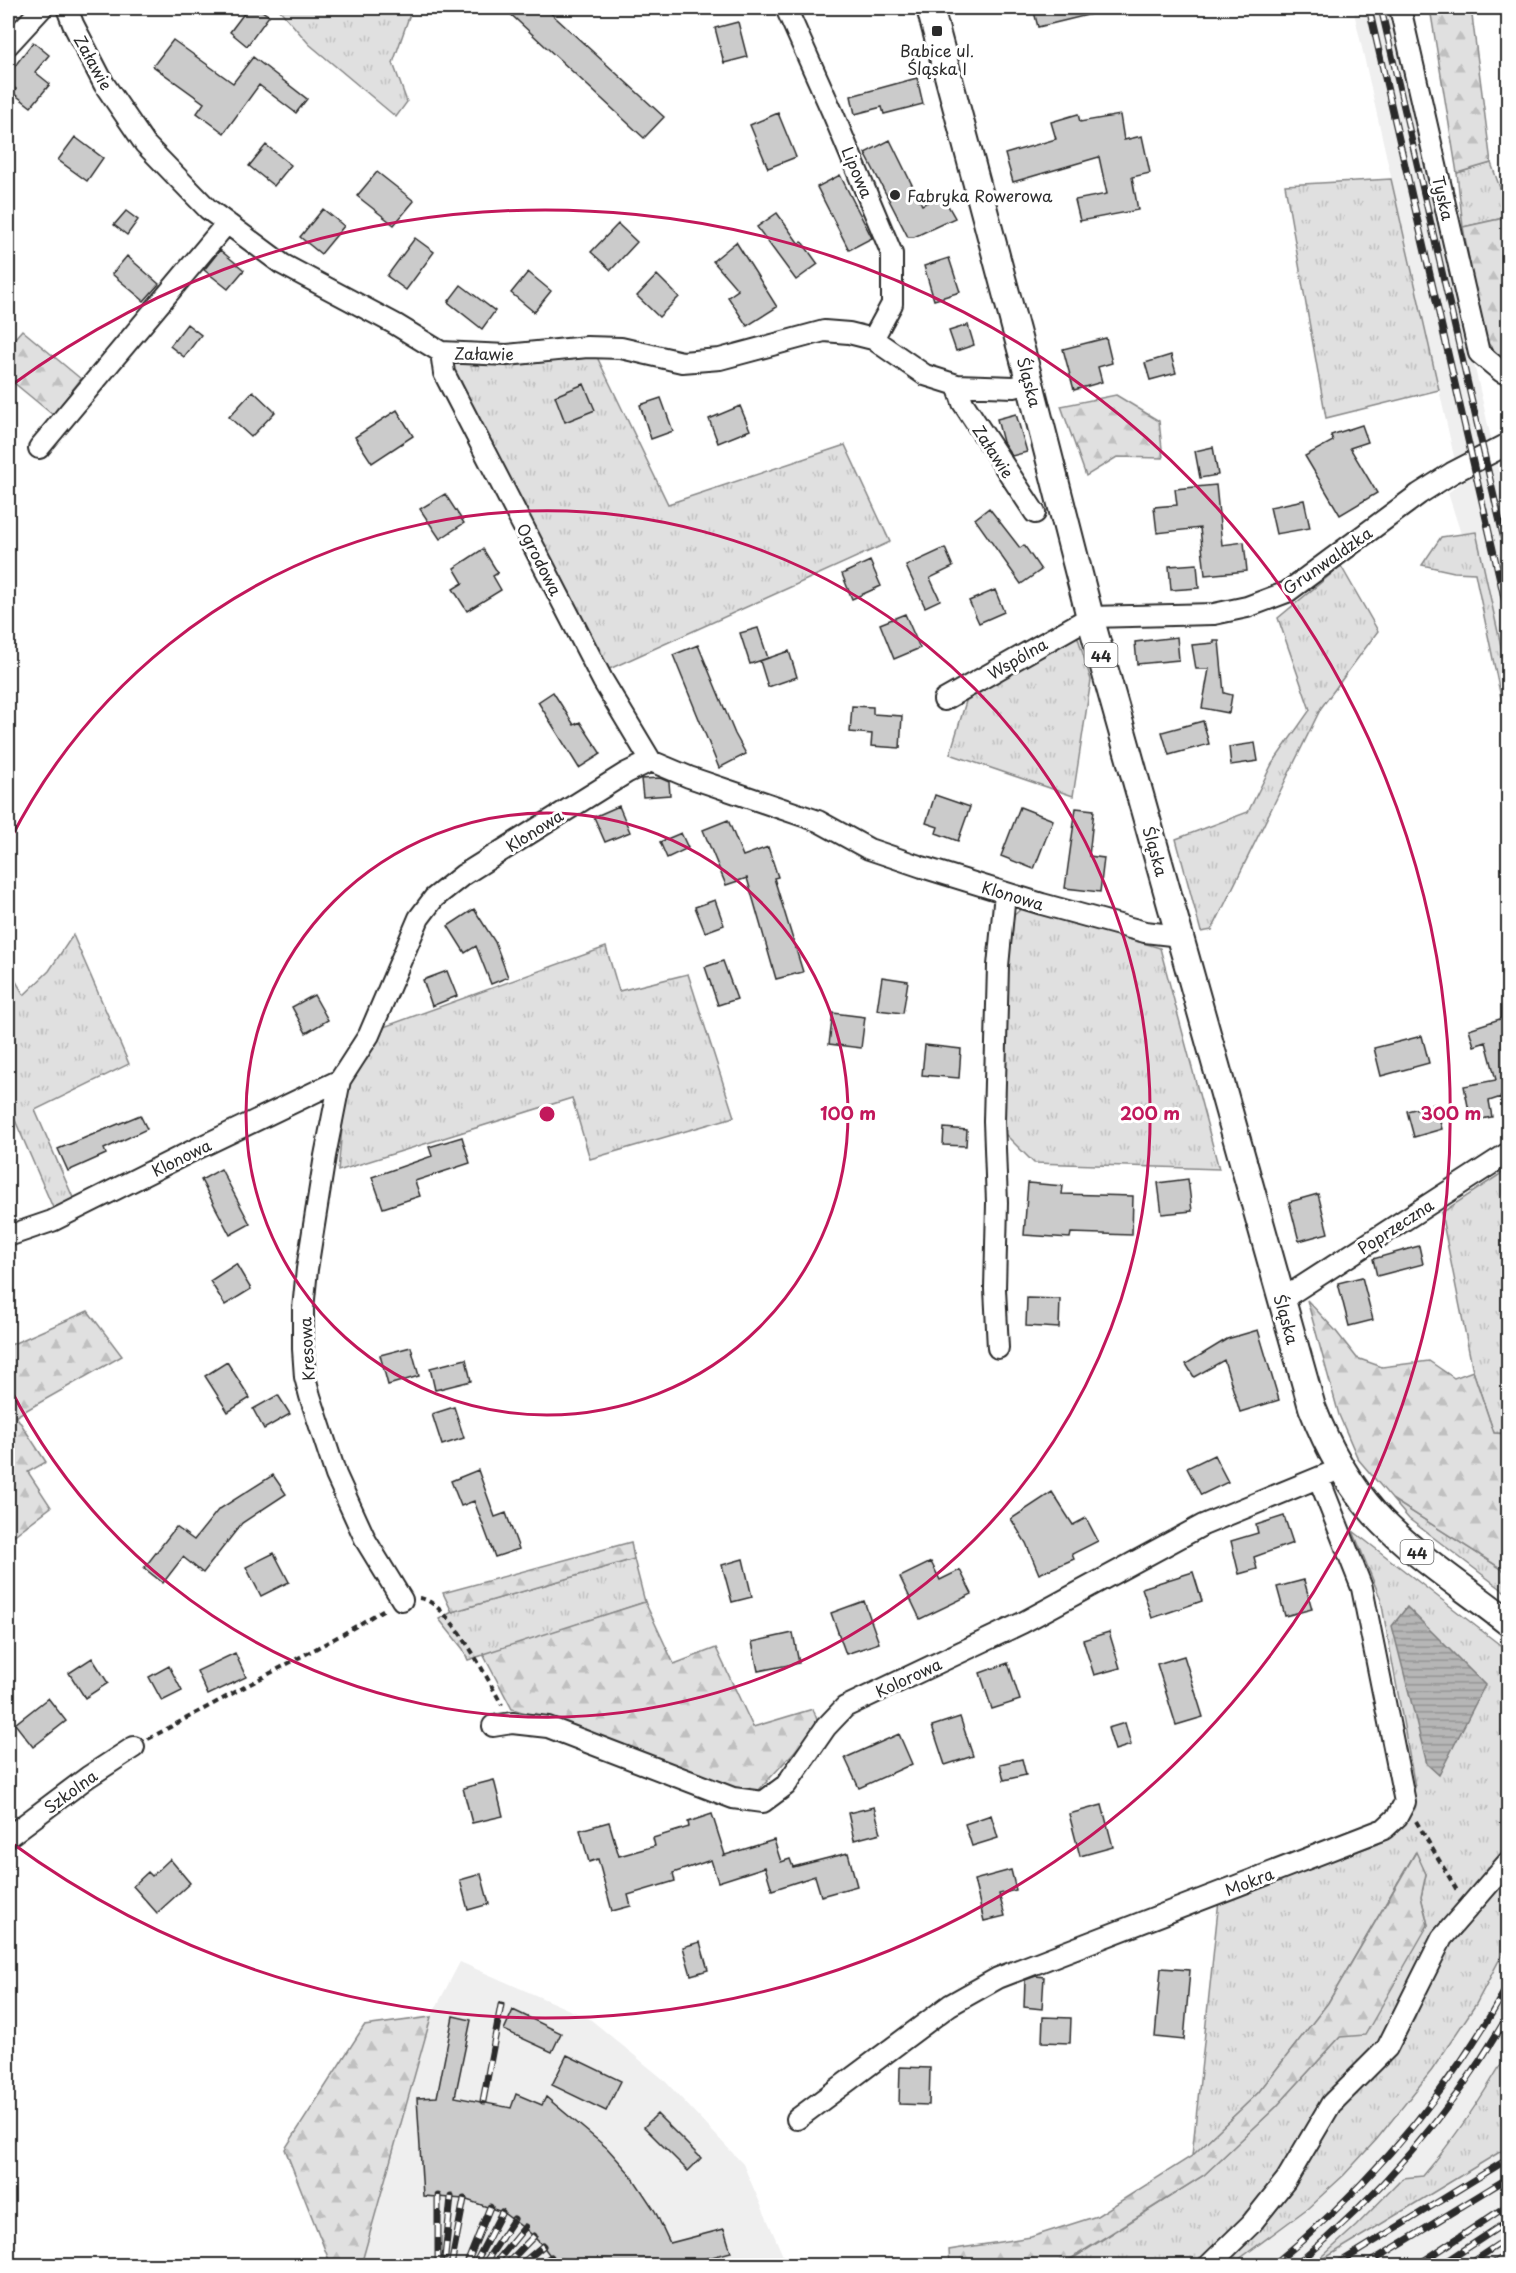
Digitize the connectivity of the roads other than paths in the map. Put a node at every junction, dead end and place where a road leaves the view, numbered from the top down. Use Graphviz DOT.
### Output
graph roads {
  1 [pos="42,8"];
  2 [pos="67,8"];
  3 [pos="786,8"];
  4 [pos="930,8"];
  5 [pos="1400,8"];
  6 [pos="8,45"];
  7 [pos="227,223"];
  8 [pos="873,339"];
  9 [pos="441,352"];
  10 [pos="1509,374"];
  11 [pos="1030,383"];
  12 [pos="957,386"];
  13 [pos="1509,444"];
  14 [pos="39,448"];
  15 [pos="1035,513"];
  16 [pos="1090,617"];
  17 [pos="944,700"];
  18 [pos="651,761"];
  19 [pos="1005,893"];
  20 [pos="1180,936"];
  21 [pos="340,1080"];
  22 [pos="1509,1153"];
  23 [pos="8,1236"];
  24 [pos="1281,1299"];
  25 [pos="998,1348"];
  26 [pos="1330,1473"];
  27 [pos="402,1600"];
  28 [pos="1509,1622"];
  29 [pos="503,1724"];
  30 [pos="134,1747"];
  31 [pos="8,1837"];
  32 [pos="1509,1862"];
  33 [pos="797,2119"];
  34 [pos="1208,2265"];
  1 -- 6 [label="street"];
  2 -- 7 [label="street, Załawie"];
  3 -- 8 [label="street, Lipowa"];
  4 -- 11 [label="main road, Śląska / 44"];
  5 -- 10 [label="street, Tyska"];
  7 -- 9 [label="street, Załawie"];
  7 -- 14 [label="street"];
  8 -- 9 [label="street, Załawie"];
  8 -- 12 [label="street, Załawie"];
  9 -- 18 [label="street, Ogrodowa"];
  11 -- 12 [label="street, Załawie"];
  11 -- 16 [label="main road, Śląska / 44"];
  12 -- 15 [label="street, Załawie"];
  13 -- 16 [label="street, Grunwaldzka"];
  16 -- 17 [label="street, Wspólna"];
  16 -- 20 [label="main road, Śląska / 44"];
  18 -- 19 [label="street, Klonowa"];
  18 -- 21 [label="street, Klonowa"];
  19 -- 20 [label="street, Klonowa"];
  19 -- 25 [label="street"];
  20 -- 24 [label="main road, Śląska / 44"];
  21 -- 23 [label="street, Klonowa"];
  21 -- 27 [label="street, Kresowa"];
  22 -- 24 [label="street, Poprzeczna"];
  24 -- 26 [label="main road, Śląska / 44"];
  26 -- 28 [label="main road, Śląska / 44"];
  26 -- 29 [label="street, Kolorowa"];
  26 -- 33 [label="street, Mokra"];
  30 -- 31 [label="street, Szkolna"];
  32 -- 34 [label="street"];
}
